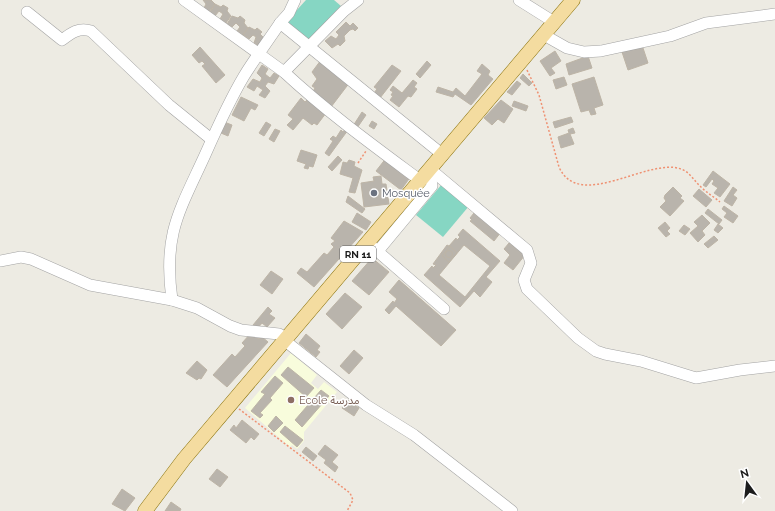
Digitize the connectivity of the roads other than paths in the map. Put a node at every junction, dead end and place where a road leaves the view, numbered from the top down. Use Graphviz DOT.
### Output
graph roads {
  1 [pos="184,0"];
  2 [pos="295,0"];
  3 [pos="358,0"];
  4 [pos="519,0"];
  5 [pos="573,0"];
  6 [pos="27,12"];
  7 [pos="775,14"];
  8 [pos="554,22"];
  9 [pos="280,23"];
  10 [pos="544,35"];
  11 [pos="308,46"];
  12 [pos="260,53"];
  13 [pos="284,72"];
  14 [pos="211,139"];
  15 [pos="443,155"];
  16 [pos="426,175"];
  17 [pos="373,247"];
  18 [pos="0,261"];
  19 [pos="172,300"];
  20 [pos="444,309"];
  21 [pos="285,339"];
  22 [pos="775,366"];
  23 [pos="146,511"];
  24 [pos="512,511"];
  1 -- 12 [label="street"];
  2 -- 9 [label="street"];
  3 -- 11 [label="street"];
  4 -- 8 [label="street"];
  5 -- 8 [label="main road, RN 11"];
  6 -- 14 [label="street"];
  7 -- 10 [label="street"];
  8 -- 10 [label="main road, RN 11"];
  9 -- 11 [label="street"];
  9 -- 12 [label="street"];
  10 -- 15 [label="main road, RN 11"];
  11 -- 13 [label="street"];
  11 -- 15 [label="street"];
  12 -- 13 [label="street"];
  12 -- 14 [label="street"];
  13 -- 16 [label="street"];
  14 -- 19 [label="street"];
  15 -- 16 [label="main road, RN 11"];
  16 -- 17 [label="main road, RN 11"];
  16 -- 22 [label="street"];
  17 -- 20 [label="street"];
  17 -- 21 [label="main road, RN 11"];
  18 -- 19 [label="street"];
  19 -- 21 [label="street"];
  21 -- 23 [label="main road, RN 11"];
  21 -- 24 [label="street"];
}
